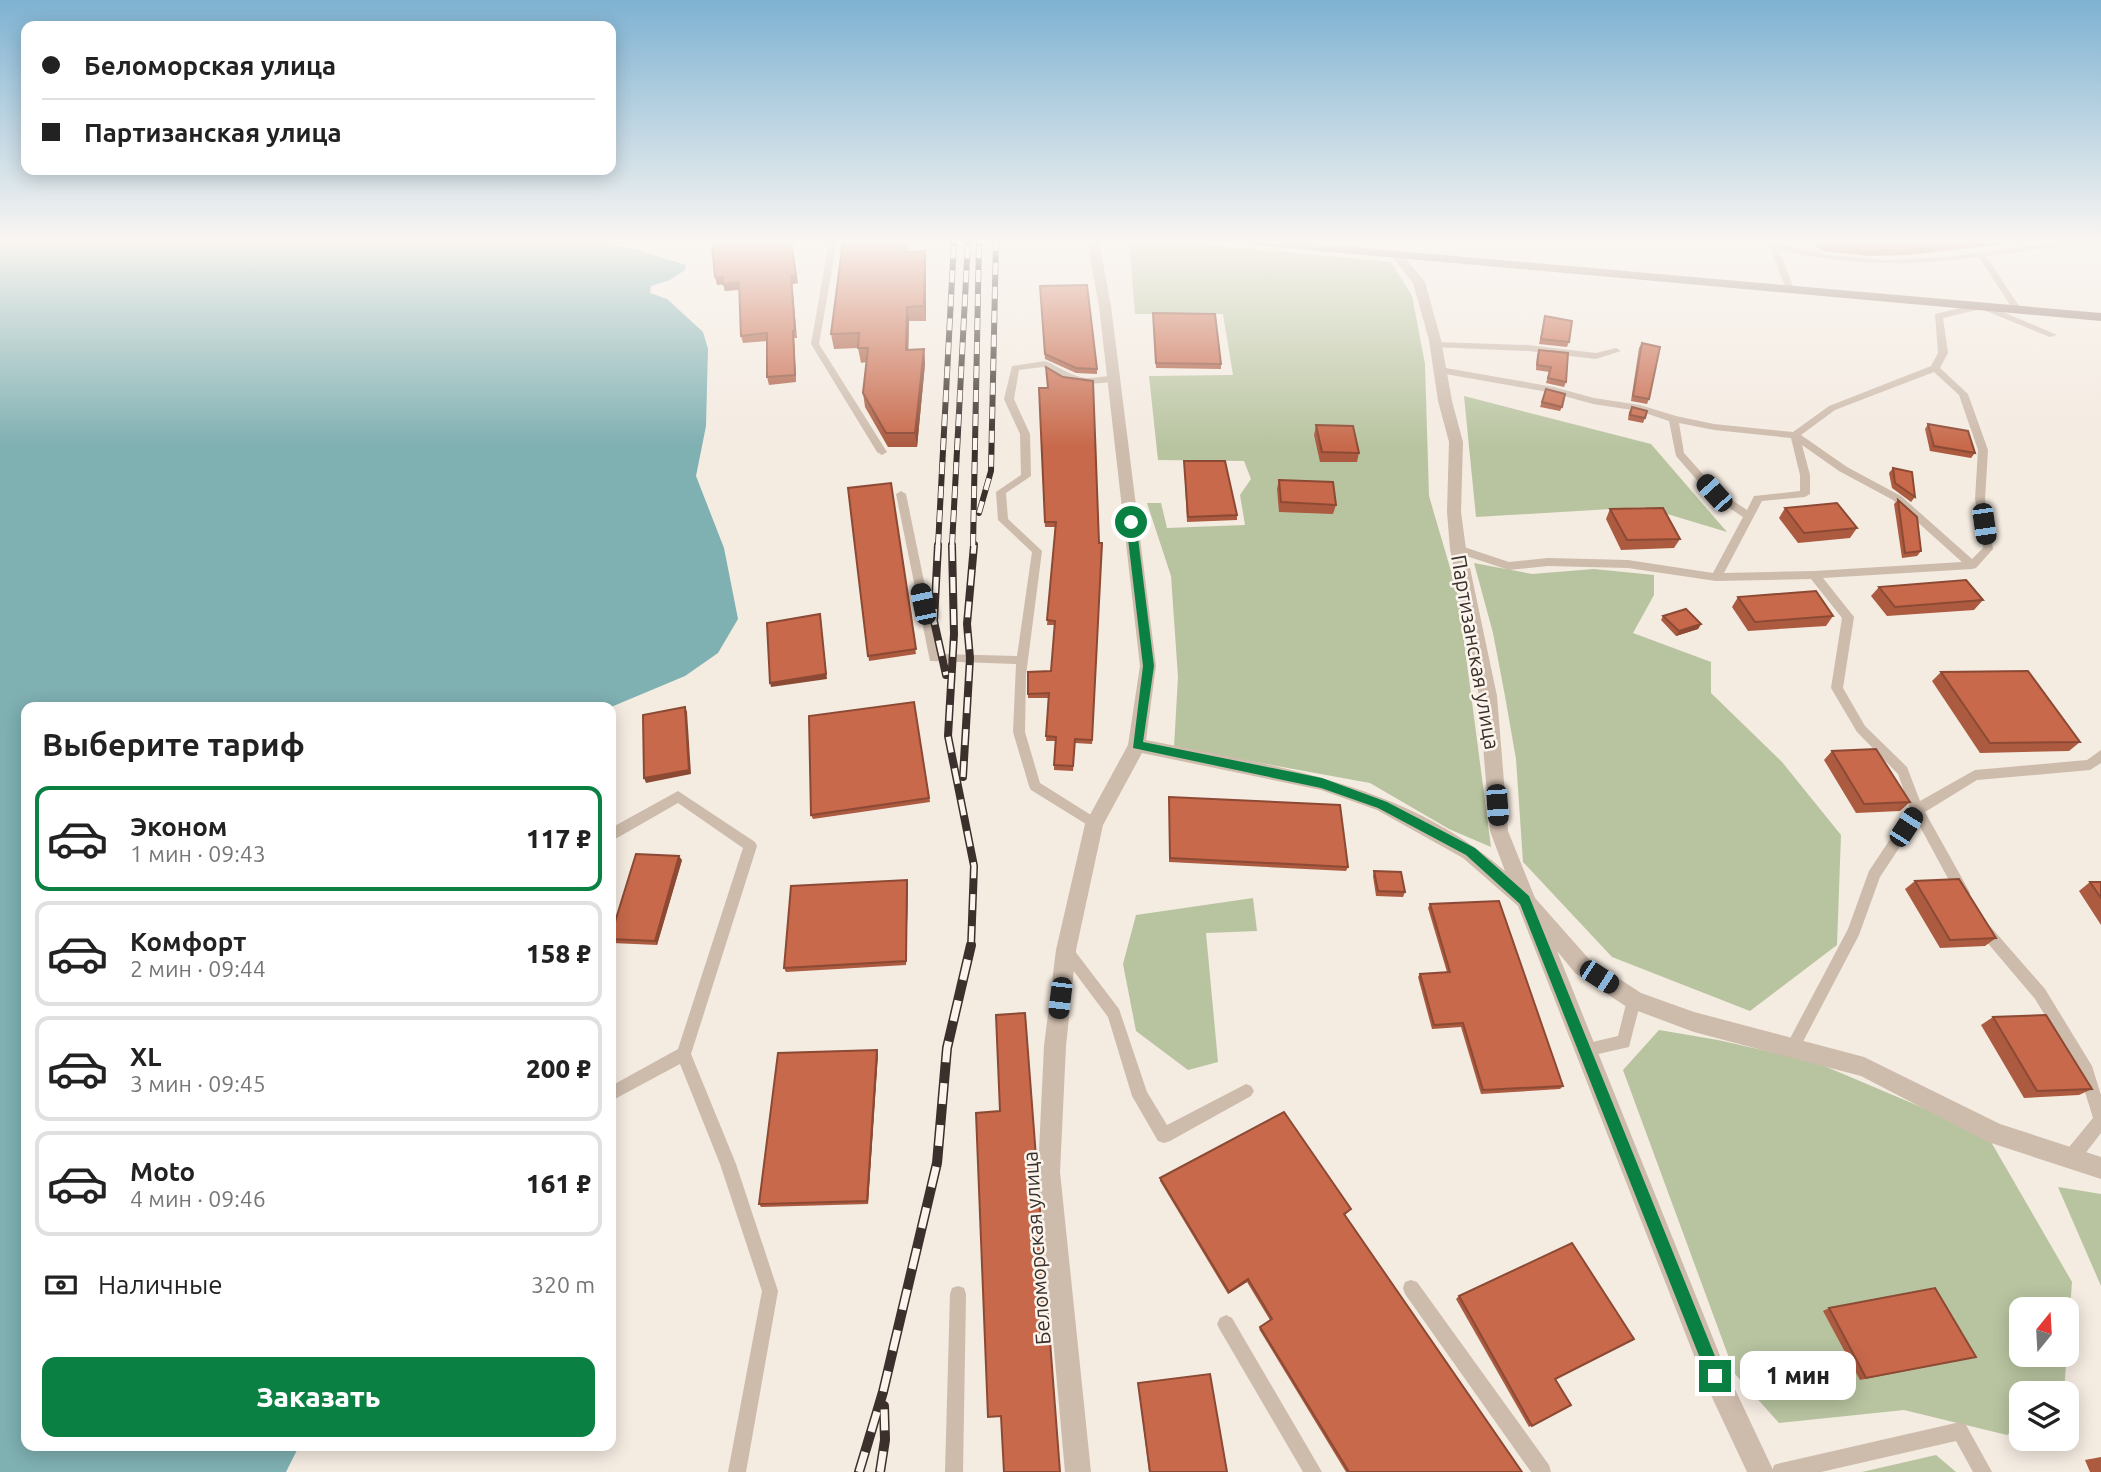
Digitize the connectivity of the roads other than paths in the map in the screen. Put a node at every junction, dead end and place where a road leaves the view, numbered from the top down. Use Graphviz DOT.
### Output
graph roads {
  1 [pos="822,310"];
  2 [pos="1105,310"];
  3 [pos="1426,310"];
  4 [pos="1966,310"];
  5 [pos="1991,310"];
  6 [pos="2024,310"];
  7 [pos="2101,317"];
  8 [pos="2053,335"];
  9 [pos="1436,345"];
  10 [pos="1616,351"];
  11 [pos="1935,368"];
  12 [pos="1440,370"];
  13 [pos="1114,379"];
  14 [pos="1674,419"];
  15 [pos="1795,435"];
  16 [pos="881,452"];
  17 [pos="901,495"];
  18 [pos="1749,516"];
  19 [pos="1458,549"];
  20 [pos="1972,565"];
  21 [pos="1814,575"];
  22 [pos="1716,577"];
  23 [pos="1022,660"];
  24 [pos="1137,745"];
  25 [pos="2101,755"];
  26 [pos="1917,810"];
  27 [pos="1094,824"];
  28 [pos="616,832"];
  29 [pos="1525,900"];
  30 [pos="1066,950"];
  31 [pos="1634,1000"];
  32 [pos="1792,1048"];
  33 [pos="1585,1050"];
  34 [pos="684,1054"];
  35 [pos="616,1091"];
  36 [pos="1246,1091"];
  37 [pos="2101,1119"];
  38 [pos="2071,1158"];
  39 [pos="2101,1168"];
  40 [pos="1411,1288"];
  41 [pos="958,1294"];
  42 [pos="1226,1324"];
  43 [pos="737,1472"];
  44 [pos="954,1472"];
  45 [pos="1078,1472"];
  46 [pos="1313,1472"];
  47 [pos="1542,1472"];
  48 [pos="1761,1472"];
  49 [pos="1781,1472"];
  50 [pos="1983,1472"];
  1 -- 16 [label="lane"];
  2 -- 13 [label="street, Беломорская улица"];
  3 -- 9 [label="street, Партизанская улица"];
  4 -- 11 [label="lane"];
  5 -- 8 [label="lane"];
  6 -- 7 [label="main road"];
  9 -- 10 [label="lane"];
  9 -- 12 [label="street, Партизанская улица"];
  11 -- 15 [label="lane"];
  11 -- 20 [label="lane"];
  12 -- 14 [label="lane"];
  12 -- 19 [label="street, Партизанская улица"];
  13 -- 23 [label="lane"];
  13 -- 24 [label="street, Беломорская улица"];
  14 -- 15 [label="lane"];
  14 -- 18 [label="lane"];
  15 -- 18 [label="lane"];
  15 -- 20 [label="lane"];
  17 -- 23 [label="lane"];
  18 -- 22 [label="lane"];
  19 -- 22 [label="lane"];
  19 -- 29 [label="street, Партизанская улица"];
  20 -- 21 [label="lane"];
  21 -- 22 [label="lane"];
  21 -- 26 [label="lane"];
  23 -- 27 [label="lane"];
  24 -- 27 [label="street, Беломорская улица"];
  24 -- 29 [label="street"];
  25 -- 26 [label="lane"];
  26 -- 32 [label="lane"];
  26 -- 37 [label="lane"];
  27 -- 30 [label="street, Беломорская улица"];
  28 -- 34 [label="lane"];
  29 -- 31 [label="street"];
  29 -- 33 [label="street, Партизанская улица"];
  30 -- 36 [label="lane"];
  30 -- 45 [label="street, Беломорская улица"];
  31 -- 32 [label="street"];
  31 -- 33 [label="lane"];
  32 -- 38 [label="street"];
  33 -- 48 [label="street, Партизанская улица"];
  34 -- 35 [label="lane"];
  34 -- 43 [label="lane"];
  37 -- 38 [label="lane"];
  38 -- 39 [label="street"];
  40 -- 47 [label="lane"];
  41 -- 44 [label="lane"];
  42 -- 46 [label="lane"];
  49 -- 50 [label="lane"];
}
